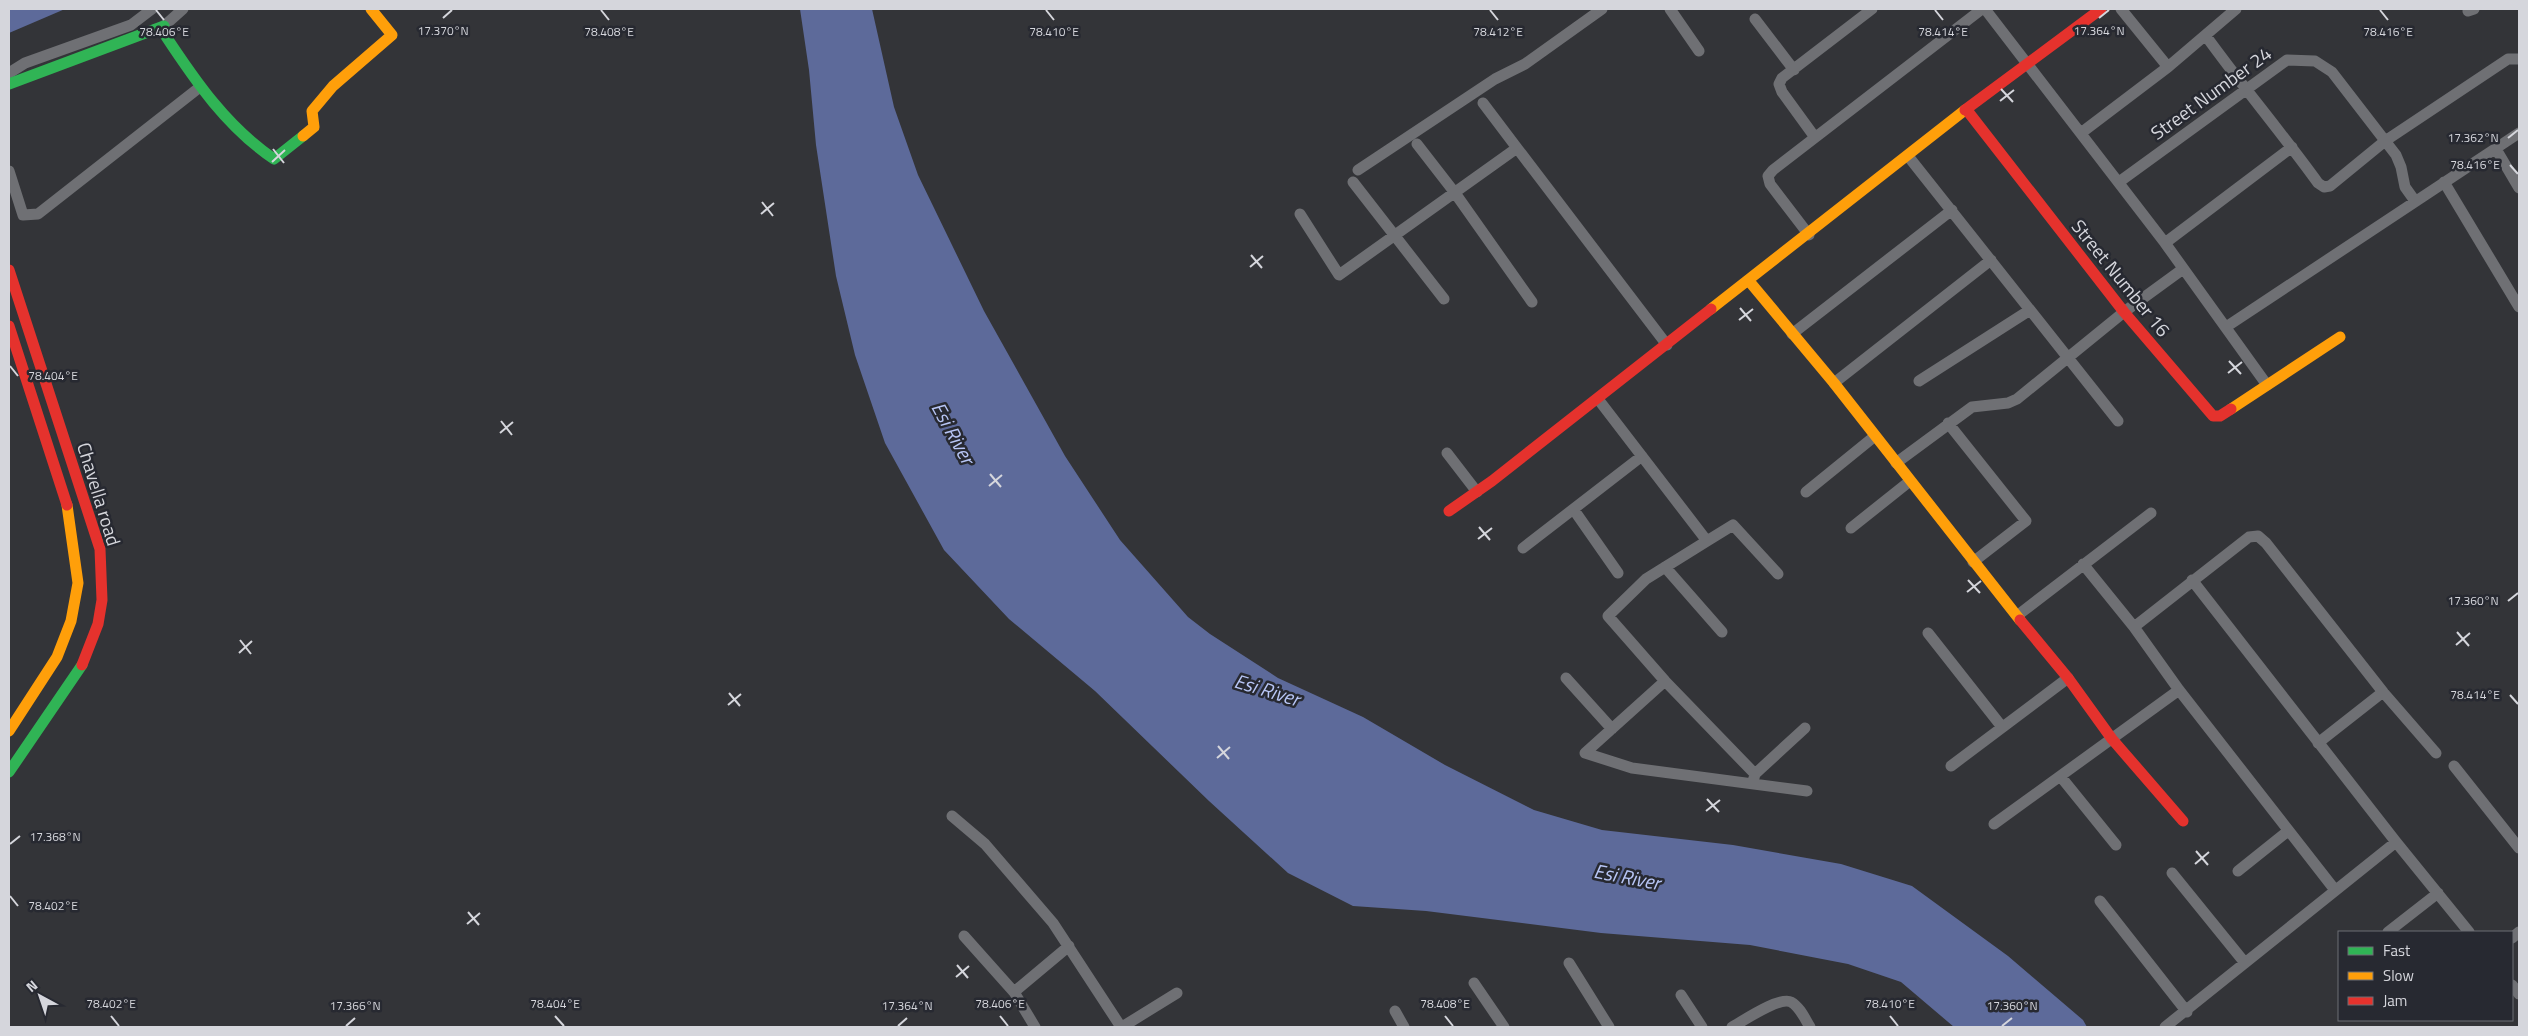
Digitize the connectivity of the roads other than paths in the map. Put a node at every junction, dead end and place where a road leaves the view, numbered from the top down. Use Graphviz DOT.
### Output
graph roads {
  1 [pos="152,9"];
  2 [pos="183,9"];
  3 [pos="371,9"];
  4 [pos="1602,9"];
  5 [pos="1670,9"];
  6 [pos="1872,9"];
  7 [pos="1984,9"];
  8 [pos="2101,9"];
  9 [pos="2121,9"];
  10 [pos="2236,9"];
  11 [pos="1755,19"];
  12 [pos="164,26"];
  13 [pos="2206,36"];
  14 [pos="1699,51"];
  15 [pos="2519,59"];
  16 [pos="2029,64"];
  17 [pos="2168,66"];
  18 [pos="1794,70"];
  19 [pos="9,72"];
  20 [pos="9,84"];
  21 [pos="200,87"];
  22 [pos="2245,90"];
  23 [pos="1483,103"];
  24 [pos="1966,109"];
  25 [pos="2080,133"];
  26 [pos="2519,133"];
  27 [pos="1814,136"];
  28 [pos="2385,141"];
  29 [pos="1417,144"];
  30 [pos="2292,147"];
  31 [pos="1517,148"];
  32 [pos="2496,149"];
  33 [pos="1908,156"];
  34 [pos="1358,170"];
  35 [pos="9,171"];
  36 [pos="1353,182"];
  37 [pos="2119,182"];
  38 [pos="2444,182"];
  39 [pos="2519,188"];
  40 [pos="1455,193"];
  41 [pos="2415,201"];
  42 [pos="1952,210"];
  43 [pos="1300,214"];
  44 [pos="1809,235"];
  45 [pos="1395,237"];
  46 [pos="2165,243"];
  47 [pos="1991,260"];
  48 [pos="2183,269"];
  49 [pos="9,270"];
  50 [pos="1749,281"];
  51 [pos="1444,299"];
  52 [pos="1532,302"];
  53 [pos="2519,307"];
  54 [pos="2030,310"];
  55 [pos="2124,312"];
  56 [pos="9,326"];
  57 [pos="2226,327"];
  58 [pos="1792,334"];
  59 [pos="2340,337"];
  60 [pos="1667,345"];
  61 [pos="2068,358"];
  62 [pos="1919,381"];
  63 [pos="1834,383"];
  64 [pos="2267,385"];
  65 [pos="1598,399"];
  66 [pos="2118,421"];
  67 [pos="1948,423"];
  68 [pos="1875,436"];
  69 [pos="1447,453"];
  70 [pos="1642,456"];
  71 [pos="1896,463"];
  72 [pos="1910,481"];
  73 [pos="1477,492"];
  74 [pos="1806,492"];
  75 [pos="1574,510"];
  76 [pos="1449,511"];
  77 [pos="2151,513"];
  78 [pos="1851,528"];
  79 [pos="1707,541"];
  80 [pos="1523,548"];
  81 [pos="1973,562"];
  82 [pos="2084,564"];
  83 [pos="1665,567"];
  84 [pos="1618,573"];
  85 [pos="1778,574"];
  86 [pos="2192,580"];
  87 [pos="2018,615"];
  88 [pos="2134,626"];
  89 [pos="1722,632"];
  90 [pos="1928,633"];
  91 [pos="1566,678"];
  92 [pos="2068,678"];
  93 [pos="1666,681"];
  94 [pos="2179,690"];
  95 [pos="2383,692"];
  96 [pos="2002,727"];
  97 [pos="1805,728"];
  98 [pos="1612,729"];
  99 [pos="9,731"];
  100 [pos="2112,739"];
  101 [pos="2318,743"];
  102 [pos="2436,753"];
  103 [pos="1950,766"];
  104 [pos="2454,766"];
  105 [pos="9,772"];
  106 [pos="2061,776"];
  107 [pos="1754,779"];
  108 [pos="1807,791"];
  109 [pos="952,816"];
  110 [pos="2183,821"];
  111 [pos="1994,824"];
  112 [pos="2288,831"];
  113 [pos="2396,842"];
  114 [pos="2116,845"];
  115 [pos="2519,848"];
  116 [pos="2238,871"];
  117 [pos="2172,873"];
  118 [pos="2335,890"];
  119 [pos="2438,893"];
  120 [pos="2100,902"];
  121 [pos="2389,931"];
  122 [pos="2468,931"];
  123 [pos="964,936"];
  124 [pos="1069,946"];
  125 [pos="1569,963"];
  126 [pos="2245,963"];
  127 [pos="1474,982"];
  128 [pos="1014,992"];
  129 [pos="1177,993"];
  130 [pos="1681,995"];
  131 [pos="1395,1011"];
  132 [pos="2187,1012"];
  133 [pos="1035,1027"];
  134 [pos="1122,1027"];
  135 [pos="1404,1027"];
  136 [pos="1504,1027"];
  137 [pos="1609,1027"];
  138 [pos="1702,1027"];
  139 [pos="1732,1027"];
  140 [pos="1810,1027"];
  141 [pos="2165,1027"];
  1 -- 19 [label="street"];
  2 -- 12 [label="street"];
  3 -- 21 [label="main road"];
  4 -- 34 [label="street"];
  5 -- 14 [label="street"];
  6 -- 18 [label="street"];
  7 -- 16 [label="street"];
  7 -- 27 [label="street"];
  8 -- 16 [label="main road"];
  9 -- 17 [label="street"];
  10 -- 13 [label="street"];
  11 -- 18 [label="street"];
  12 -- 20 [label="main road"];
  12 -- 21 [label="main road"];
  13 -- 17 [label="street"];
  13 -- 22 [label="street"];
  15 -- 28 [label="street"];
  16 -- 24 [label="main road"];
  16 -- 25 [label="street"];
  17 -- 25 [label="street"];
  18 -- 27 [label="street"];
  21 -- 35 [label="street"];
  22 -- 28 [label="street, Street Number 24"];
  22 -- 30 [label="street"];
  22 -- 37 [label="street, Street Number 24"];
  23 -- 31 [label="street"];
  24 -- 33 [label="main road"];
  24 -- 55 [label="main road, Street Number 16"];
  25 -- 37 [label="street"];
  26 -- 32 [label="street"];
  27 -- 44 [label="street"];
  28 -- 30 [label="street"];
  28 -- 41 [label="street, Street Number 24"];
  29 -- 40 [label="street"];
  30 -- 46 [label="street"];
  31 -- 40 [label="street"];
  31 -- 60 [label="street"];
  32 -- 38 [label="street"];
  32 -- 39 [label="street"];
  33 -- 42 [label="street"];
  33 -- 44 [label="main road"];
  36 -- 45 [label="street"];
  37 -- 46 [label="street"];
  38 -- 41 [label="street"];
  38 -- 53 [label="street"];
  40 -- 45 [label="street"];
  40 -- 52 [label="street"];
  41 -- 57 [label="street"];
  42 -- 47 [label="street"];
  42 -- 58 [label="street"];
  43 -- 45 [label="street"];
  44 -- 50 [label="main road"];
  45 -- 51 [label="street"];
  46 -- 48 [label="street"];
  47 -- 54 [label="street"];
  47 -- 63 [label="street"];
  48 -- 55 [label="street"];
  48 -- 57 [label="street"];
  49 -- 105 [label="main road, Chavella road"];
  50 -- 58 [label="main road"];
  50 -- 60 [label="main road"];
  54 -- 61 [label="street"];
  54 -- 62 [label="street"];
  55 -- 61 [label="street"];
  55 -- 64 [label="main road, Street Number 16"];
  56 -- 99 [label="main road, Chavella road"];
  57 -- 64 [label="street"];
  58 -- 63 [label="main road"];
  59 -- 64 [label="main road"];
  60 -- 65 [label="main road"];
  61 -- 66 [label="street"];
  61 -- 67 [label="street"];
  63 -- 68 [label="main road"];
  65 -- 70 [label="street"];
  65 -- 73 [label="main road"];
  67 -- 71 [label="street"];
  67 -- 81 [label="street"];
  68 -- 71 [label="main road"];
  68 -- 74 [label="street"];
  69 -- 73 [label="street"];
  70 -- 75 [label="street"];
  70 -- 79 [label="street"];
  71 -- 72 [label="main road"];
  72 -- 78 [label="street"];
  72 -- 81 [label="main road"];
  73 -- 76 [label="main road"];
  75 -- 80 [label="street"];
  75 -- 84 [label="street"];
  77 -- 82 [label="street"];
  79 -- 83 [label="street"];
  79 -- 85 [label="street"];
  81 -- 87 [label="main road"];
  82 -- 87 [label="street"];
  82 -- 88 [label="street"];
  83 -- 89 [label="street"];
  83 -- 93 [label="street"];
  86 -- 88 [label="street"];
  86 -- 95 [label="street"];
  86 -- 101 [label="street"];
  87 -- 92 [label="main road"];
  88 -- 94 [label="street"];
  90 -- 96 [label="street"];
  91 -- 98 [label="street"];
  92 -- 96 [label="street"];
  92 -- 100 [label="main road"];
  93 -- 98 [label="street"];
  93 -- 107 [label="street"];
  94 -- 100 [label="street"];
  94 -- 112 [label="street"];
  95 -- 101 [label="street"];
  95 -- 102 [label="street"];
  96 -- 103 [label="street"];
  97 -- 107 [label="street"];
  98 -- 107 [label="street"];
  100 -- 106 [label="street"];
  100 -- 110 [label="main road"];
  101 -- 113 [label="street"];
  104 -- 115 [label="street"];
  106 -- 111 [label="street"];
  106 -- 114 [label="street"];
  107 -- 108 [label="street"];
  109 -- 124 [label="street"];
  112 -- 116 [label="street"];
  112 -- 118 [label="street"];
  113 -- 118 [label="street"];
  113 -- 119 [label="street"];
  117 -- 126 [label="street"];
  118 -- 126 [label="street"];
  119 -- 121 [label="street"];
  119 -- 122 [label="street"];
  120 -- 132 [label="street"];
  123 -- 128 [label="street"];
  124 -- 128 [label="street"];
  124 -- 134 [label="street"];
  125 -- 137 [label="street"];
  126 -- 132 [label="street"];
  127 -- 136 [label="street"];
  128 -- 133 [label="street"];
  129 -- 134 [label="street"];
  130 -- 138 [label="street"];
  131 -- 135 [label="street"];
  132 -- 141 [label="street"];
  139 -- 140 [label="street"];
}
